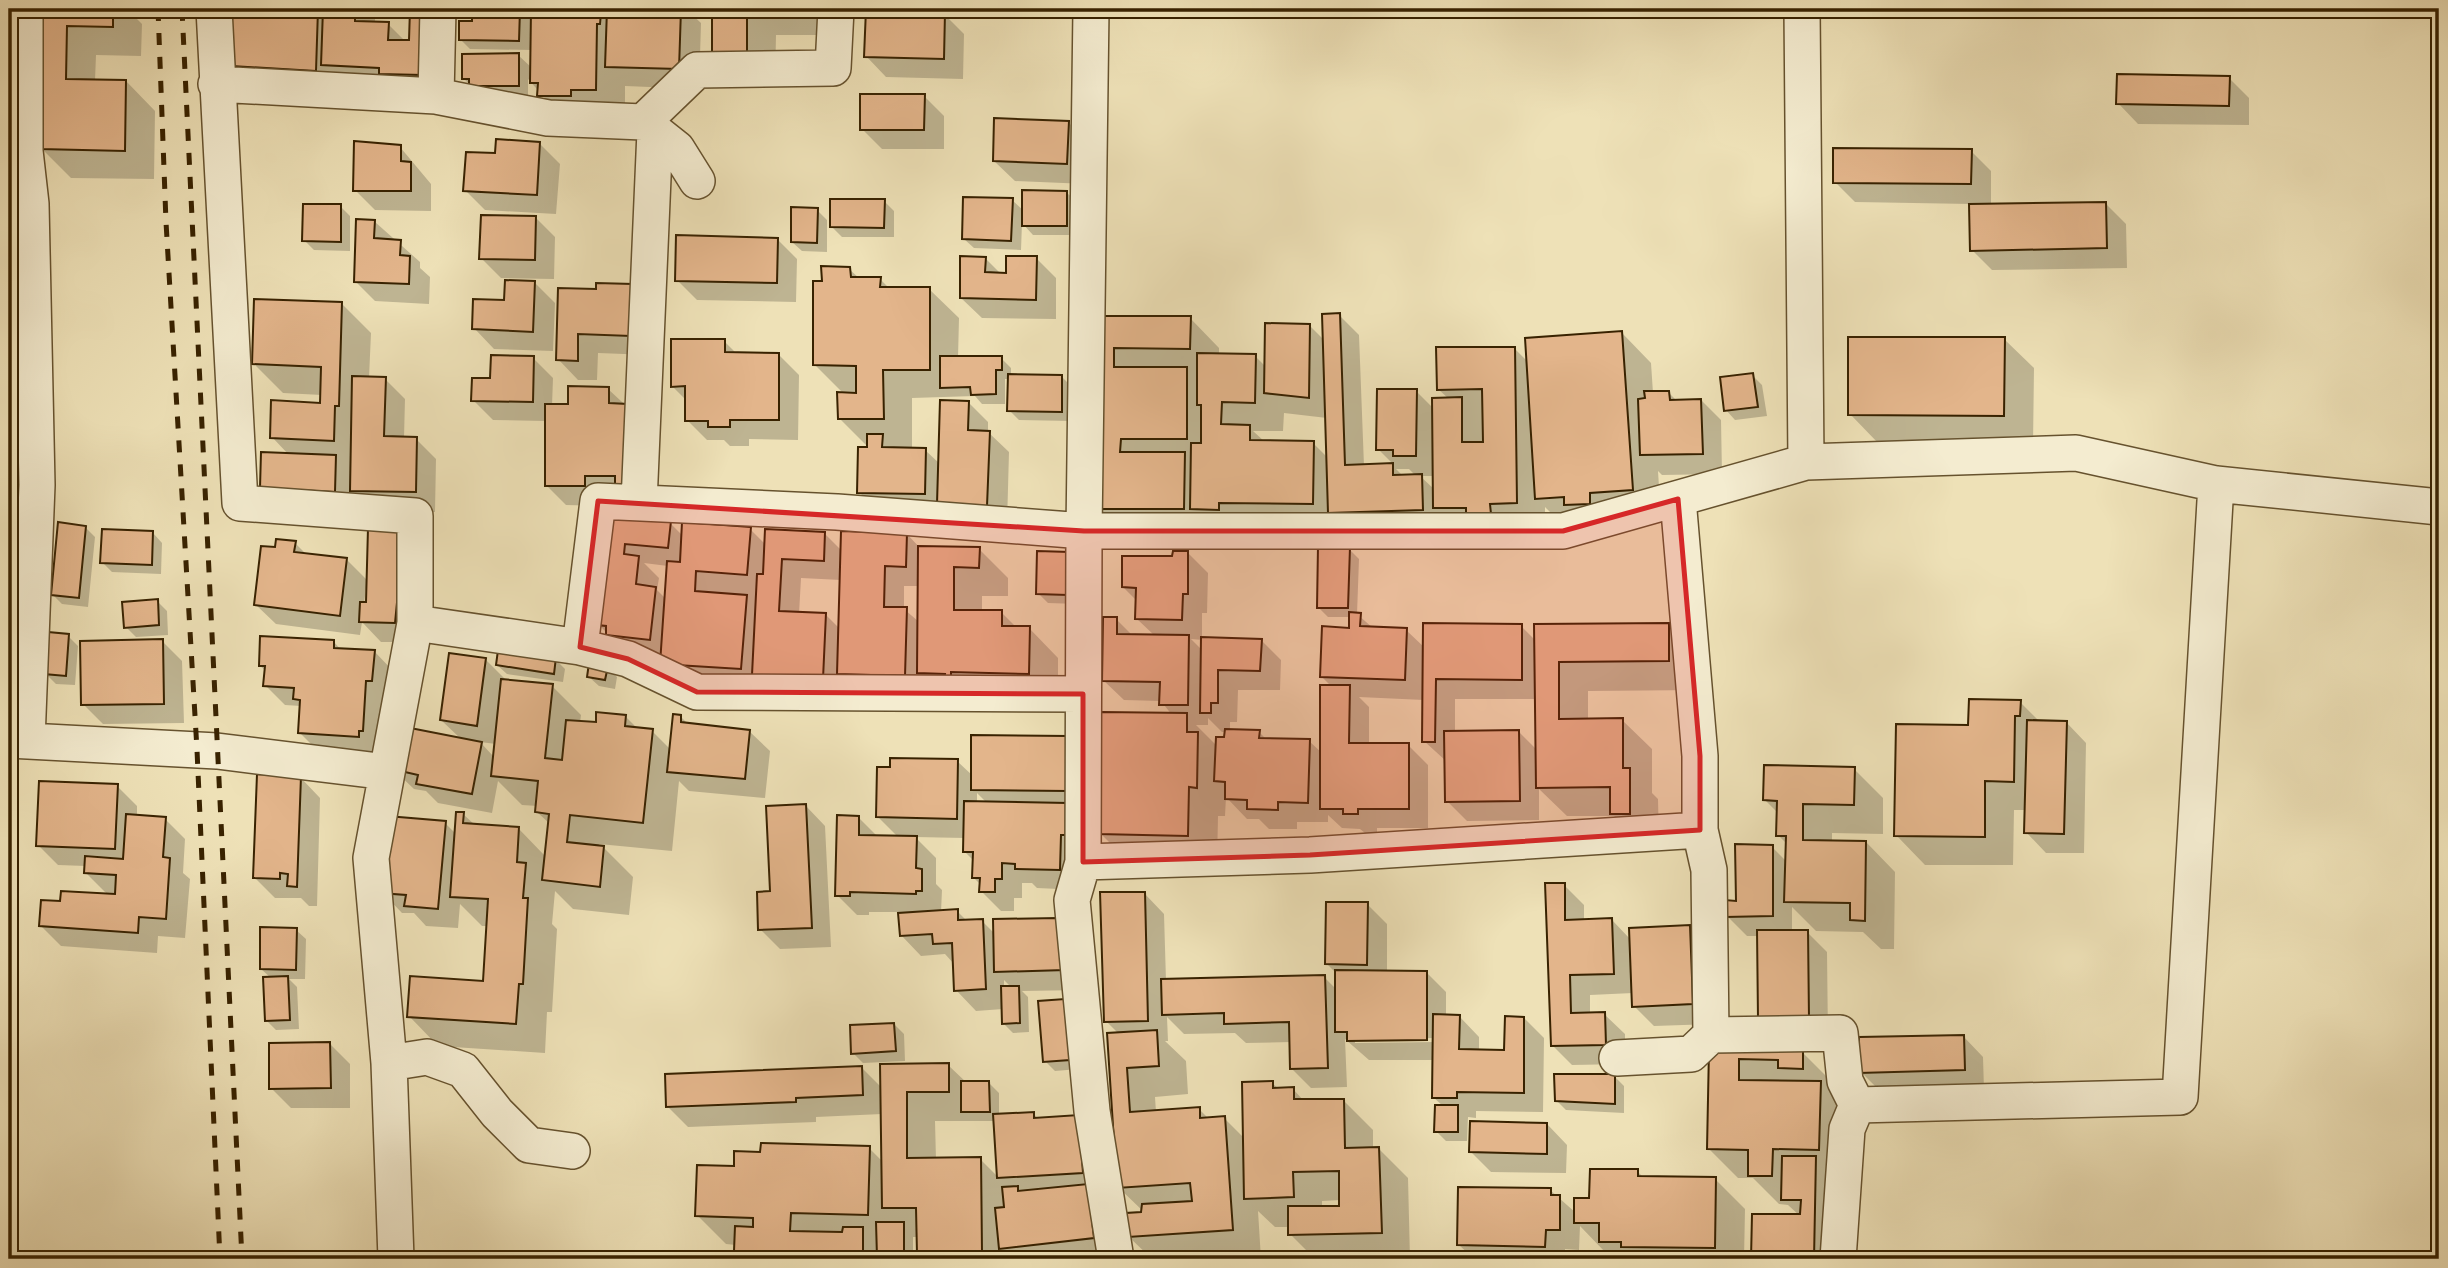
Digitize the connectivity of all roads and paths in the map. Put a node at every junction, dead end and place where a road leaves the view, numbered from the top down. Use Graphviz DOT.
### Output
graph roads {
  1 [pos="25,9"];
  2 [pos="214,9"];
  3 [pos="438,9"];
  4 [pos="836,9"];
  5 [pos="1091,9"];
  6 [pos="1802,9"];
  7 [pos="216,84"];
  8 [pos="436,96"];
  9 [pos="649,127"];
  10 [pos="697,181"];
  11 [pos="1806,462"];
  12 [pos="2216,484"];
  13 [pos="1678,499"];
  14 [pos="639,503"];
  15 [pos="2439,507"];
  16 [pos="1084,531"];
  17 [pos="415,623"];
  18 [pos="580,648"];
  19 [pos="1083,694"];
  20 [pos="18,740"];
  21 [pos="387,772"];
  22 [pos="1700,830"];
  23 [pos="1083,862"];
  24 [pos="1711,1035"];
  25 [pos="1616,1058"];
  26 [pos="390,1063"];
  27 [pos="1857,1105"];
  28 [pos="572,1151"];
  29 [pos="396,1259"];
  30 [pos="1116,1259"];
  31 [pos="1838,1259"];
  1 -- 20 [label="street"];
  2 -- 7 [label="street"];
  3 -- 8 [label="street"];
  4 -- 9 [label="street"];
  5 -- 16 [label="street"];
  6 -- 11 [label="street"];
  7 -- 8 [label="street"];
  7 -- 17 [label="street"];
  8 -- 9 [label="street"];
  9 -- 10 [label="street"];
  9 -- 14 [label="street"];
  11 -- 12 [label="street"];
  11 -- 13 [label="street"];
  12 -- 15 [label="street"];
  12 -- 27 [label="street"];
  13 -- 16 [label="street"];
  13 -- 22 [label="street"];
  14 -- 16 [label="street"];
  14 -- 18 [label="street"];
  16 -- 19 [label="street"];
  17 -- 18 [label="street"];
  17 -- 21 [label="street"];
  18 -- 19 [label="street"];
  19 -- 23 [label="street"];
  20 -- 21 [label="street"];
  21 -- 26 [label="street"];
  22 -- 23 [label="street"];
  22 -- 24 [label="street"];
  23 -- 30 [label="street"];
  24 -- 25 [label="street"];
  24 -- 27 [label="street"];
  26 -- 28 [label="street"];
  26 -- 29 [label="street"];
  27 -- 31 [label="street"];
}
